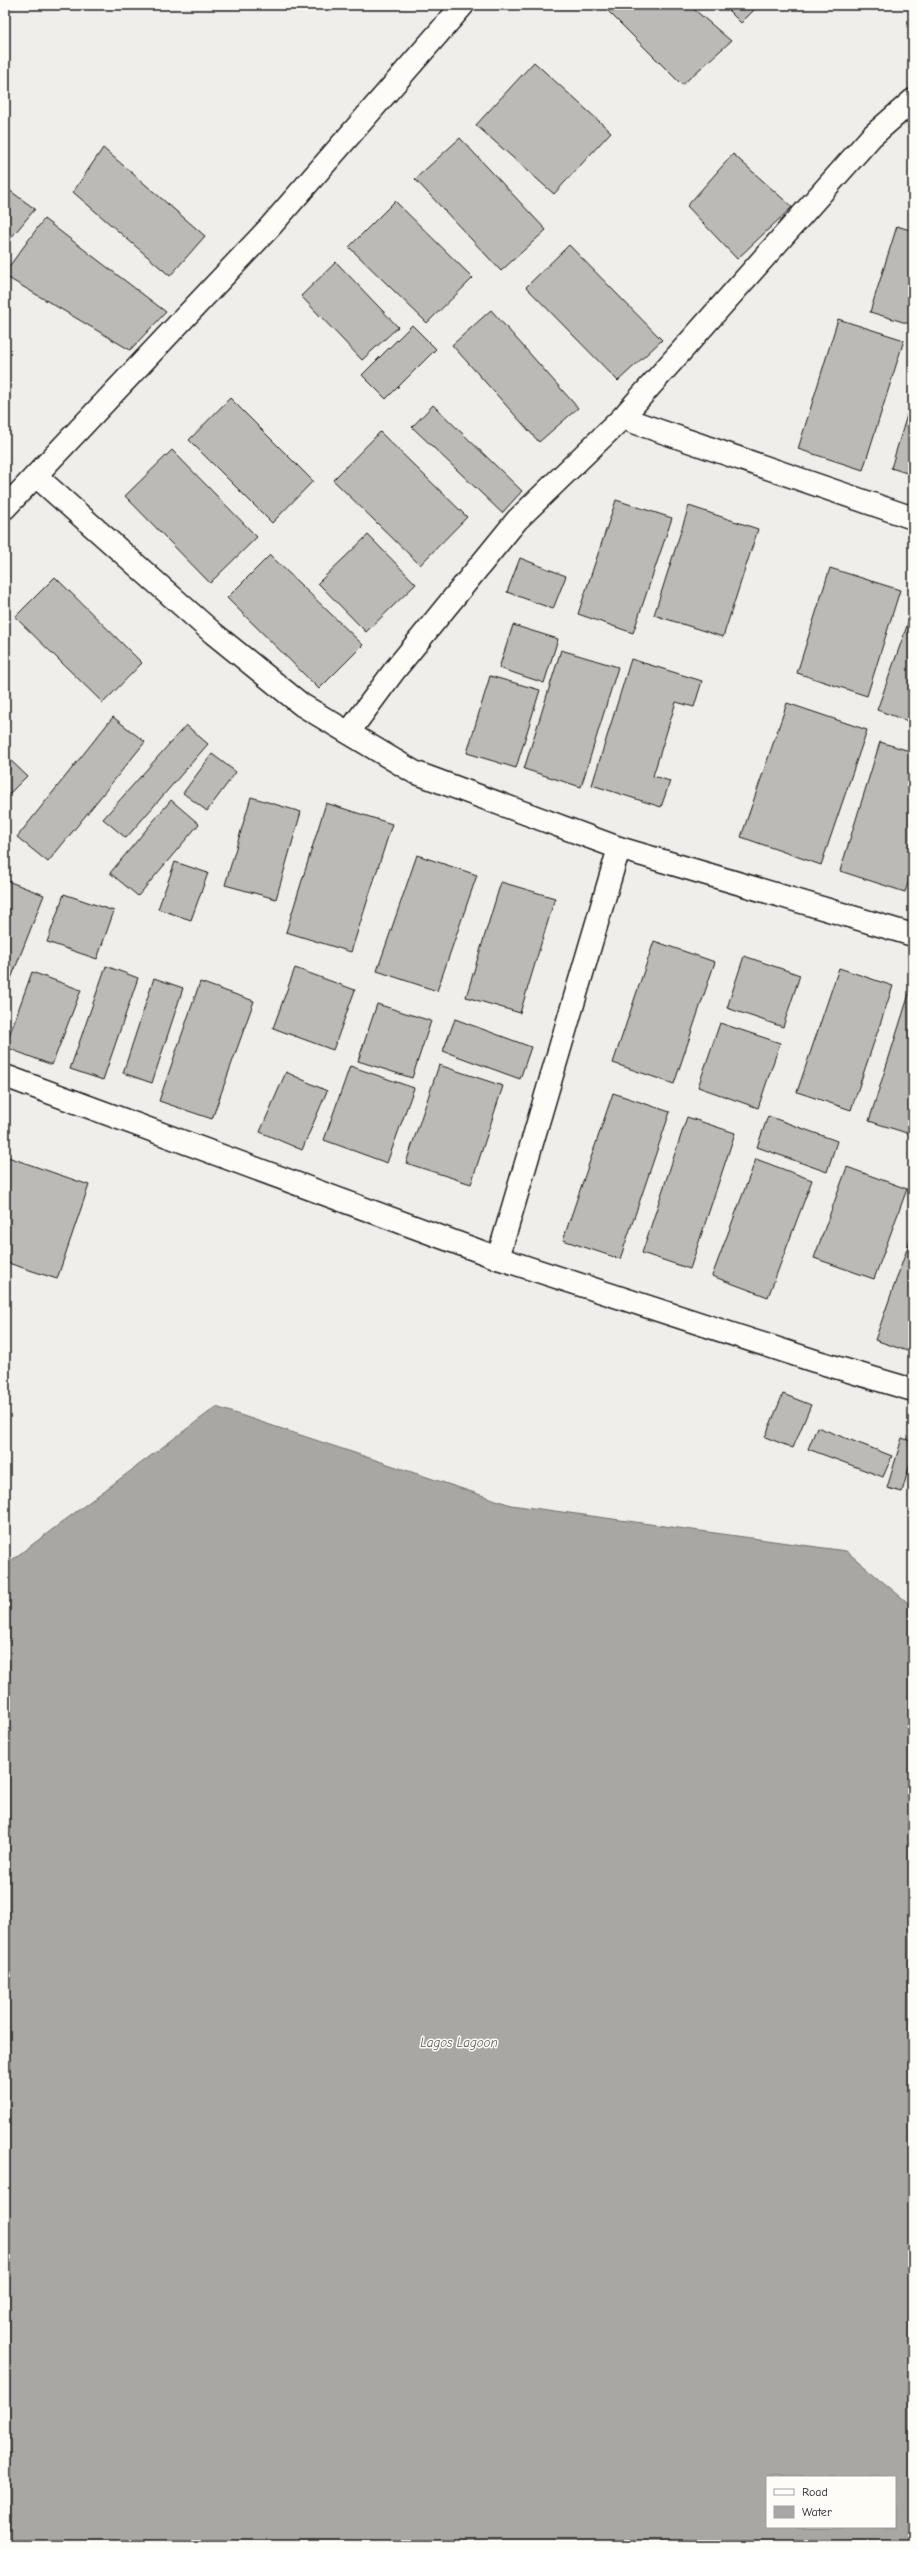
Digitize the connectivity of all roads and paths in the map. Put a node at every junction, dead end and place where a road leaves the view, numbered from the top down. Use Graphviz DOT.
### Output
graph roads {
  1 [pos="463,5"];
  2 [pos="913,100"];
  3 [pos="622,418"];
  4 [pos="36,476"];
  5 [pos="5,508"];
  6 [pos="913,518"];
  7 [pos="349,732"];
  8 [pos="620,848"];
  9 [pos="913,935"];
  10 [pos="5,1076"];
  11 [pos="498,1258"];
  12 [pos="913,1390"];
  1 -- 4 [label="street"];
  2 -- 3 [label="street"];
  3 -- 6 [label="street"];
  3 -- 7 [label="street"];
  4 -- 5 [label="street"];
  4 -- 7 [label="street"];
  7 -- 8 [label="street"];
  8 -- 9 [label="street"];
  8 -- 11 [label="street"];
  10 -- 11 [label="street"];
  11 -- 12 [label="street"];
}
